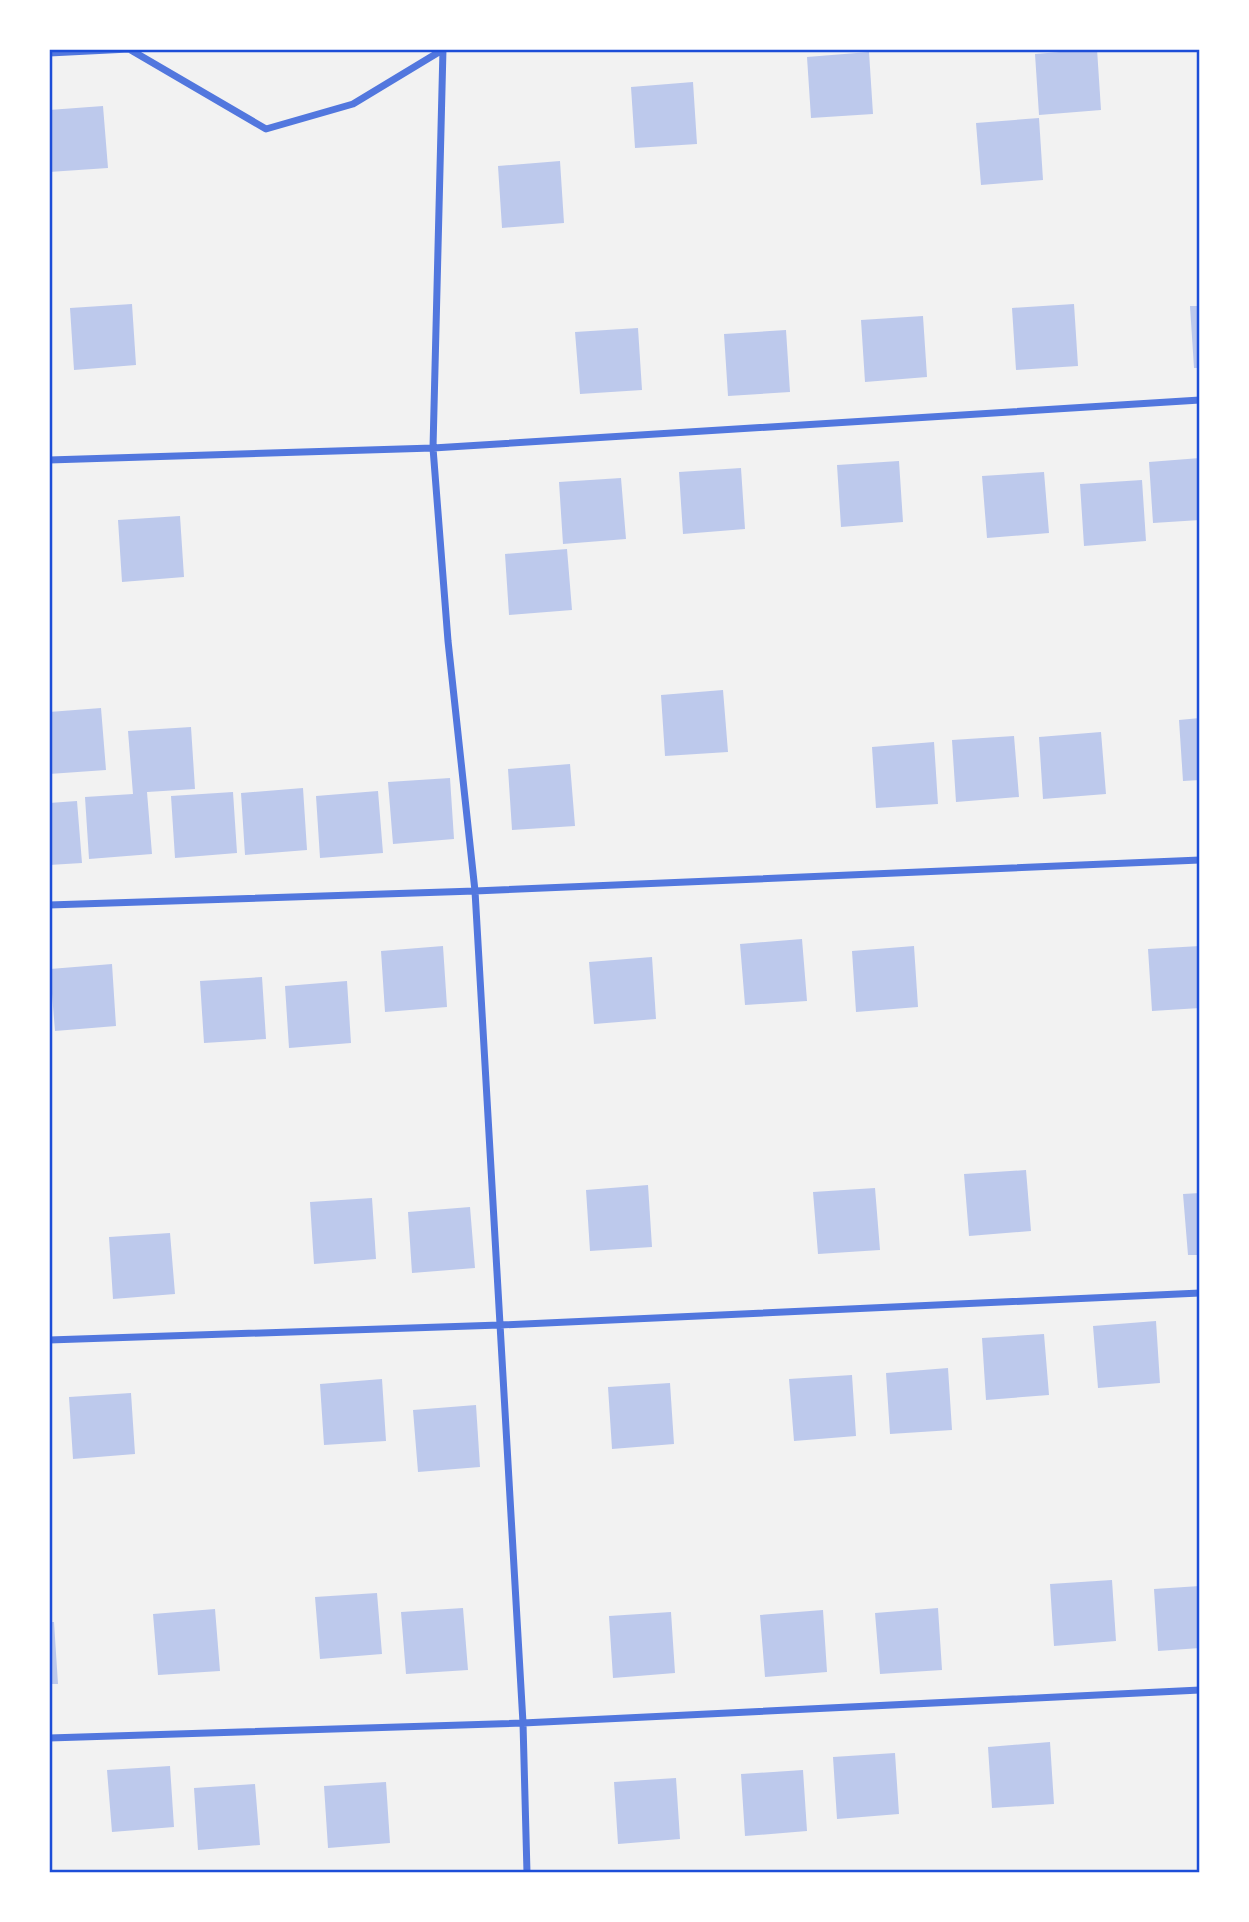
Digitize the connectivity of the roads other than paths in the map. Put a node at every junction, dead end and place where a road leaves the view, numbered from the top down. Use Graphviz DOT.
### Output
graph roads {
  1 [pos="443,49"];
  2 [pos="49,53"];
  3 [pos="1200,400"];
  4 [pos="433,448"];
  5 [pos="49,460"];
  6 [pos="1200,860"];
  7 [pos="475,891"];
  8 [pos="49,905"];
  9 [pos="1200,1293"];
  10 [pos="500,1325"];
  11 [pos="49,1340"];
  12 [pos="1200,1690"];
  13 [pos="523,1723"];
  14 [pos="49,1738"];
  15 [pos="527,1873"];
  1 -- 2 [label="street"];
  1 -- 4 [label="street"];
  3 -- 4 [label="street"];
  4 -- 5 [label="street"];
  4 -- 7 [label="street"];
  6 -- 7 [label="street"];
  7 -- 8 [label="street"];
  7 -- 10 [label="street"];
  9 -- 10 [label="street"];
  10 -- 11 [label="street"];
  10 -- 13 [label="street"];
  12 -- 13 [label="street"];
  13 -- 14 [label="street"];
  13 -- 15 [label="street"];
}
